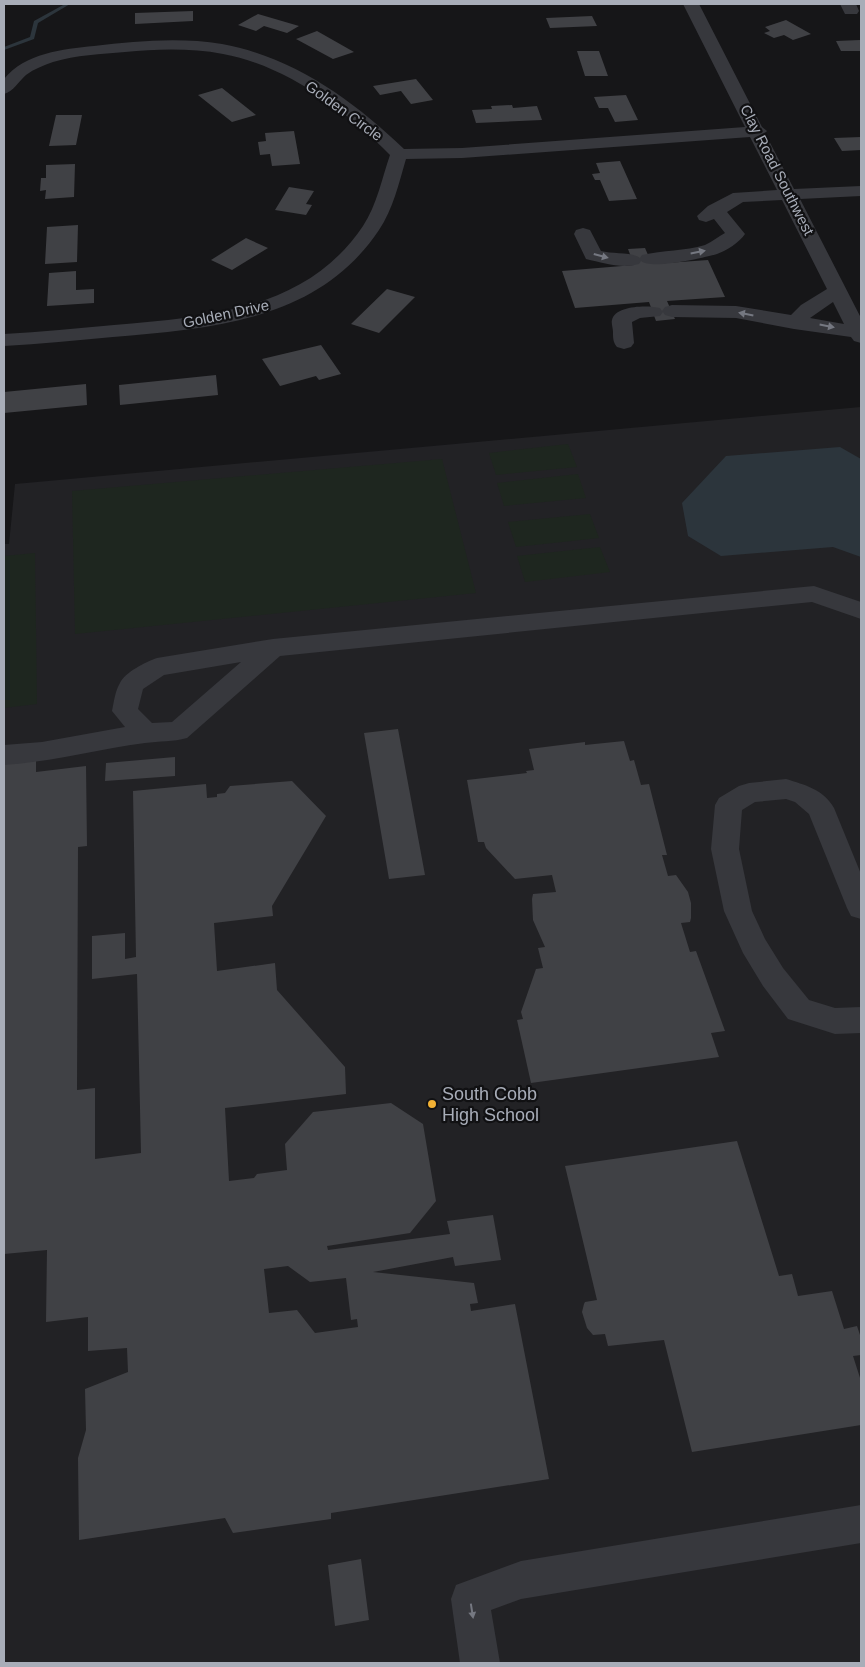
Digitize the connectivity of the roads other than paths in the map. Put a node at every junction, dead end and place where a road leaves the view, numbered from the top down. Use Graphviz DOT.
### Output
graph roads {
  1 [pos="691,4"];
  2 [pos="4,89"];
  3 [pos="758,131"];
  4 [pos="399,154"];
  5 [pos="861,190"];
  6 [pos="788,193"];
  7 [pos="582,234"];
  8 [pos="838,291"];
  9 [pos="794,323"];
  10 [pos="860,334"];
  11 [pos="4,340"];
  12 [pos="624,343"];
  13 [pos="861,611"];
  14 [pos="274,648"];
  15 [pos="146,733"];
  16 [pos="4,755"];
  17 [pos="861,908"];
  18 [pos="861,1020"];
  19 [pos="861,1524"];
  20 [pos="480,1663"];
  1 -- 3 [label="street, Clay Road Southwest"];
  2 -- 4 [label="street, Golden Circle"];
  3 -- 4 [label="street, Golden Circle"];
  3 -- 6 [label="street, Clay Road Southwest"];
  4 -- 11 [label="street, Golden Drive"];
  5 -- 6 [label="street"];
  7 -- 6 [label="street, one-way"];
  6 -- 8 [label="street, Clay Road Southwest"];
  8 -- 9 [label="street"];
  8 -- 10 [label="street, Clay Road Southwest"];
  9 -- 10 [label="street, one-way"];
  9 -- 12 [label="street, one-way"];
  13 -- 14 [label="street"];
  14 -- 15 [label="street"];
  14 -- 15 [label="street"];
  15 -- 16 [label="street"];
  17 -- 18 [label="street"];
  19 -- 20 [label="street, one-way"];
}
